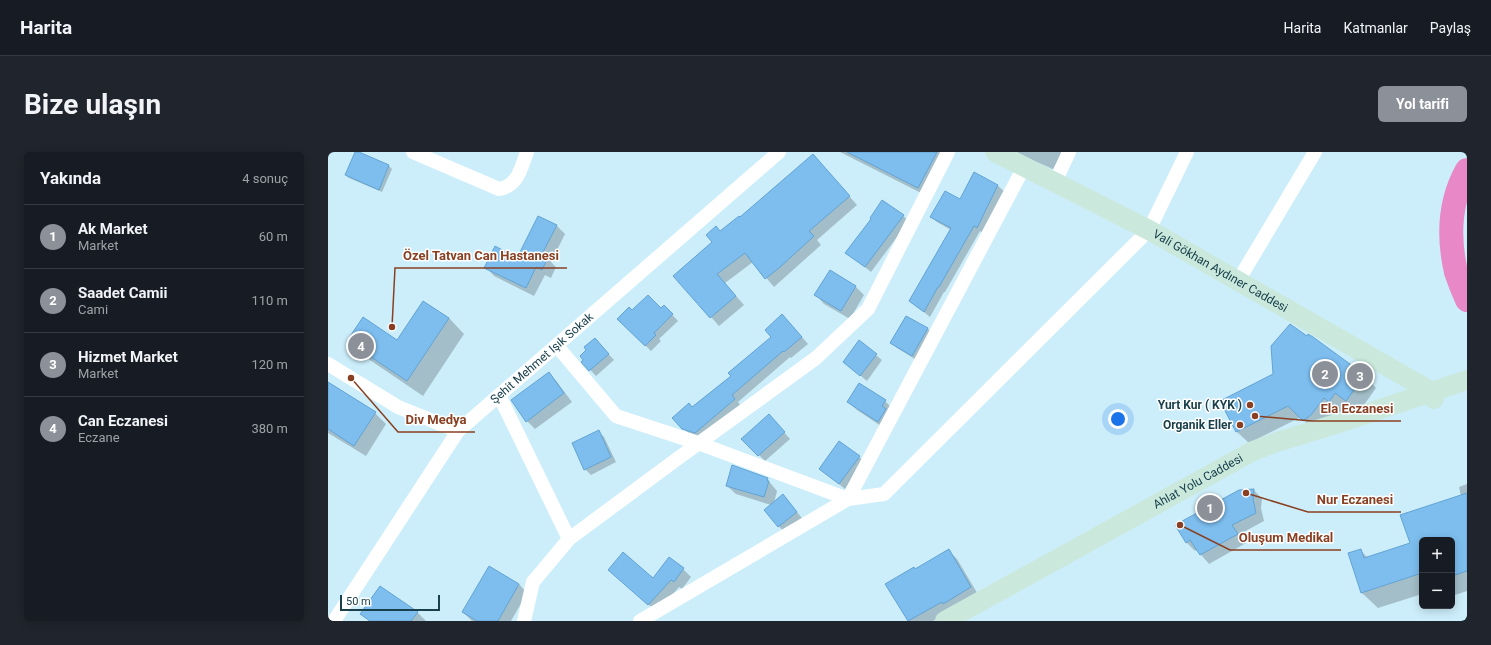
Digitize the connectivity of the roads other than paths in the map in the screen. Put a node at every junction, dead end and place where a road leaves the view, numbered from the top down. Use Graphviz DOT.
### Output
graph roads {
  1 [pos="527,152"];
  2 [pos="779,152"];
  3 [pos="948,152"];
  4 [pos="995,152"];
  5 [pos="1069,152"];
  6 [pos="1187,152"];
  7 [pos="1315,152"];
  8 [pos="421,153"];
  9 [pos="1024,167"];
  10 [pos="1055,182"];
  11 [pos="1149,230"];
  12 [pos="1238,281"];
  13 [pos="557,346"];
  14 [pos="328,364"];
  15 [pos="1467,380"];
  16 [pos="1467,393"];
  17 [pos="499,396"];
  18 [pos="1434,397"];
  19 [pos="458,431"];
  20 [pos="698,443"];
  21 [pos="848,499"];
  22 [pos="569,539"];
  23 [pos="988,604"];
  24 [pos="334,621"];
  25 [pos="524,621"];
  26 [pos="640,621"];
  27 [pos="945,621"];
  28 [pos="969,621"];
  1 -- 8 [label="street"];
  2 -- 13 [label="street, Şehit Mehmet Işık Sokak"];
  3 -- 20 [label="street"];
  4 -- 9 [label="street, Vali Gökhan Aydıner Caddesi"];
  5 -- 10 [label="street"];
  6 -- 11 [label="street"];
  7 -- 12 [label="street"];
  9 -- 10 [label="street, Vali Gökhan Aydıner Caddesi"];
  9 -- 21 [label="street"];
  10 -- 11 [label="street, Vali Gökhan Aydıner Caddesi"];
  11 -- 12 [label="street, Vali Gökhan Aydıner Caddesi"];
  11 -- 21 [label="street"];
  12 -- 18 [label="street, Vali Gökhan Aydıner Caddesi"];
  13 -- 17 [label="street, Şehit Mehmet Işık Sokak"];
  13 -- 20 [label="street"];
  14 -- 19 [label="street"];
  15 -- 18 [label="street, Ahlat Yolu Caddesi"];
  16 -- 18 [label="street, Ahlat Yolu Caddesi"];
  17 -- 19 [label="street, Şehit Mehmet Işık Sokak"];
  17 -- 22 [label="street"];
  18 -- 23 [label="street, Ahlat Yolu Caddesi"];
  19 -- 24 [label="street, Şehit Mehmet Işık Sokak"];
  20 -- 21 [label="street"];
  20 -- 22 [label="street"];
  21 -- 26 [label="street"];
  22 -- 25 [label="street"];
  23 -- 27 [label="street, Ahlat Yolu Caddesi"];
  23 -- 28 [label="street, Ahlat Yolu Caddesi"];
}
